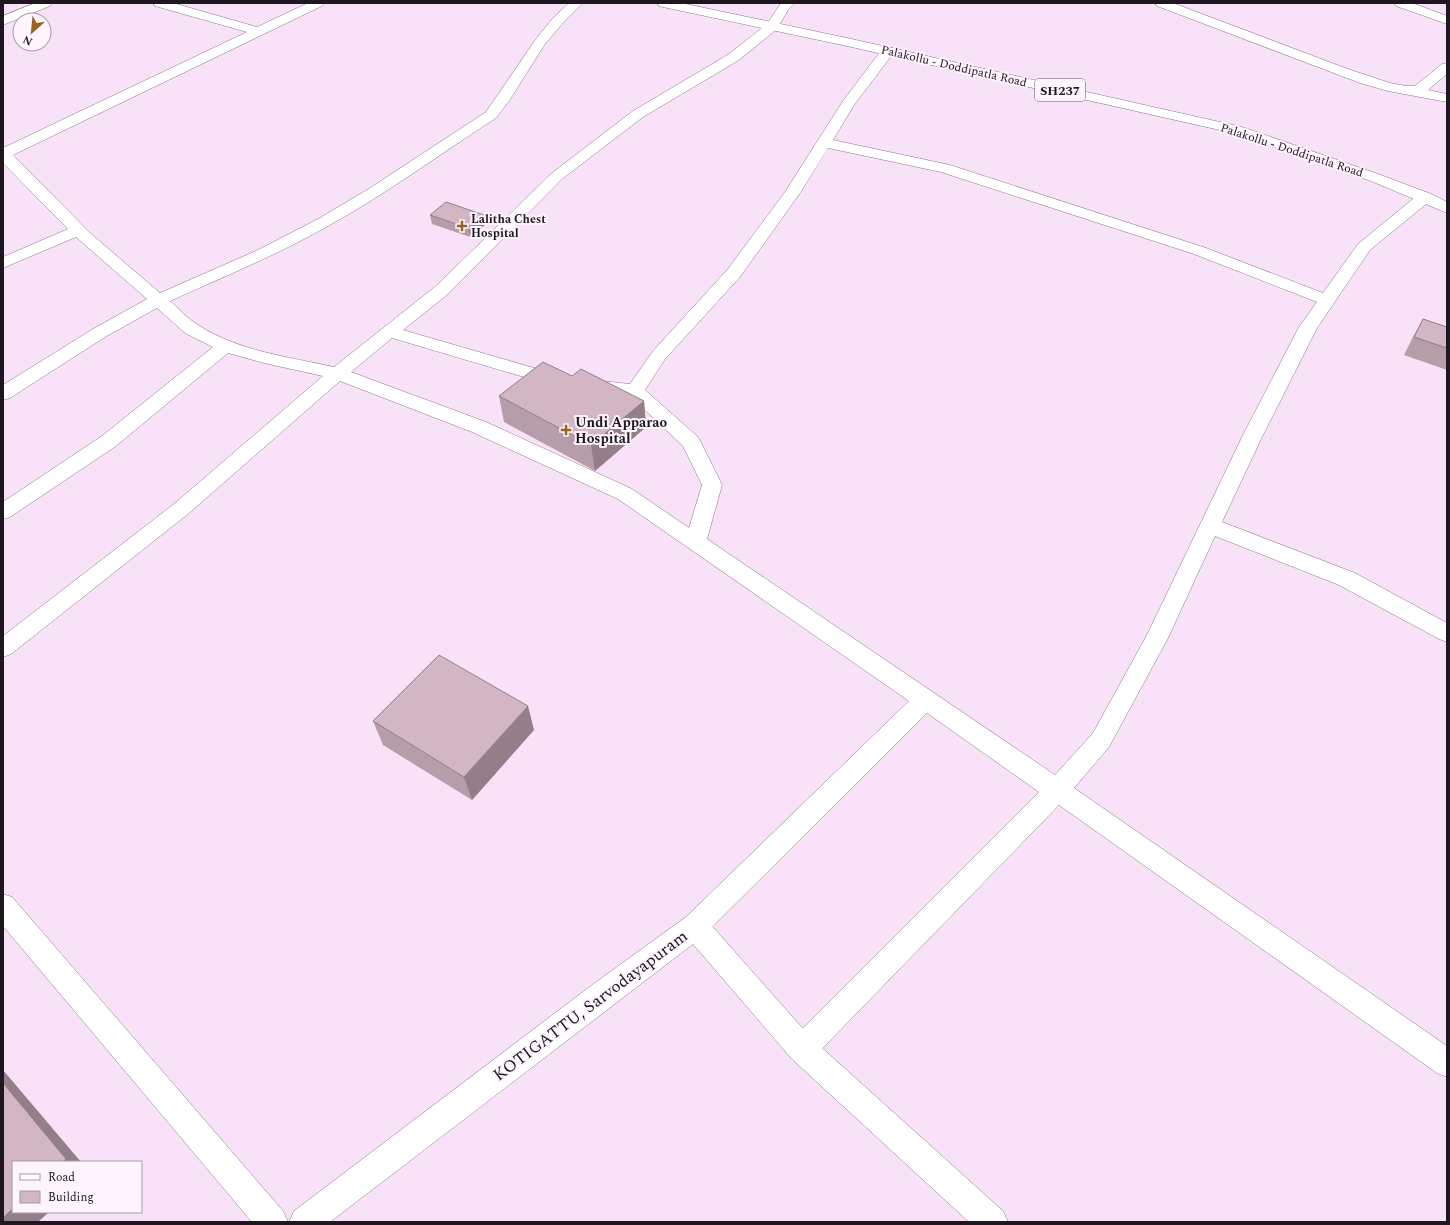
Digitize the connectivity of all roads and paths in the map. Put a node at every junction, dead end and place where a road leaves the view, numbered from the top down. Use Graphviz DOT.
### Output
graph roads {
  1 [pos="46,3"];
  2 [pos="158,3"];
  3 [pos="318,3"];
  4 [pos="577,3"];
  5 [pos="663,3"];
  6 [pos="789,3"];
  7 [pos="1161,3"];
  8 [pos="1400,3"];
  9 [pos="4,19"];
  10 [pos="1447,20"];
  11 [pos="772,26"];
  12 [pos="260,32"];
  13 [pos="888,51"];
  14 [pos="1447,67"];
  15 [pos="1413,91"];
  16 [pos="1447,98"];
  17 [pos="823,142"];
  18 [pos="3,154"];
  19 [pos="1425,197"];
  20 [pos="1447,208"];
  21 [pos="78,230"];
  22 [pos="3,263"];
  23 [pos="158,300"];
  24 [pos="1327,300"];
  25 [pos="390,332"];
  26 [pos="225,346"];
  27 [pos="337,373"];
  28 [pos="635,391"];
  29 [pos="3,394"];
  30 [pos="3,512"];
  31 [pos="1210,526"];
  32 [pos="695,543"];
  33 [pos="1447,633"];
  34 [pos="3,648"];
  35 [pos="926,700"];
  36 [pos="1057,790"];
  37 [pos="3,906"];
  38 [pos="696,926"];
  39 [pos="802,1049"];
  40 [pos="1447,1063"];
  41 [pos="272,1222"];
  42 [pos="305,1222"];
  43 [pos="992,1222"];
  1 -- 9 [label="street"];
  2 -- 12 [label="street"];
  3 -- 12 [label="street"];
  4 -- 23 [label="street"];
  5 -- 11 [label="street, Palakollu - Doddipatla Road / SH237"];
  6 -- 11 [label="street"];
  7 -- 15 [label="street"];
  8 -- 10 [label="street"];
  11 -- 13 [label="street, Palakollu - Doddipatla Road / SH237"];
  11 -- 25 [label="street"];
  12 -- 18 [label="street"];
  13 -- 17 [label="street"];
  13 -- 19 [label="street, Palakollu - Doddipatla Road / SH237"];
  14 -- 15 [label="street"];
  15 -- 16 [label="street"];
  17 -- 24 [label="street"];
  17 -- 28 [label="street"];
  18 -- 21 [label="street"];
  19 -- 20 [label="street, Palakollu - Doddipatla Road / SH237"];
  19 -- 24 [label="street"];
  21 -- 22 [label="street"];
  21 -- 23 [label="street"];
  23 -- 26 [label="street"];
  23 -- 29 [label="street"];
  24 -- 31 [label="street"];
  25 -- 27 [label="street"];
  25 -- 28 [label="street"];
  26 -- 27 [label="street"];
  26 -- 30 [label="street"];
  27 -- 32 [label="street"];
  27 -- 34 [label="street"];
  28 -- 32 [label="street"];
  31 -- 33 [label="street"];
  31 -- 36 [label="street"];
  32 -- 35 [label="street"];
  35 -- 36 [label="street"];
  35 -- 38 [label="street"];
  36 -- 39 [label="street"];
  36 -- 40 [label="street"];
  37 -- 41 [label="street"];
  38 -- 39 [label="street, KOTIGATTU, Sarvodayapuram"];
  38 -- 42 [label="street, KOTIGATTU, Sarvodayapuram"];
  39 -- 43 [label="street, KOTIGATTU, Sarvodayapuram"];
}
